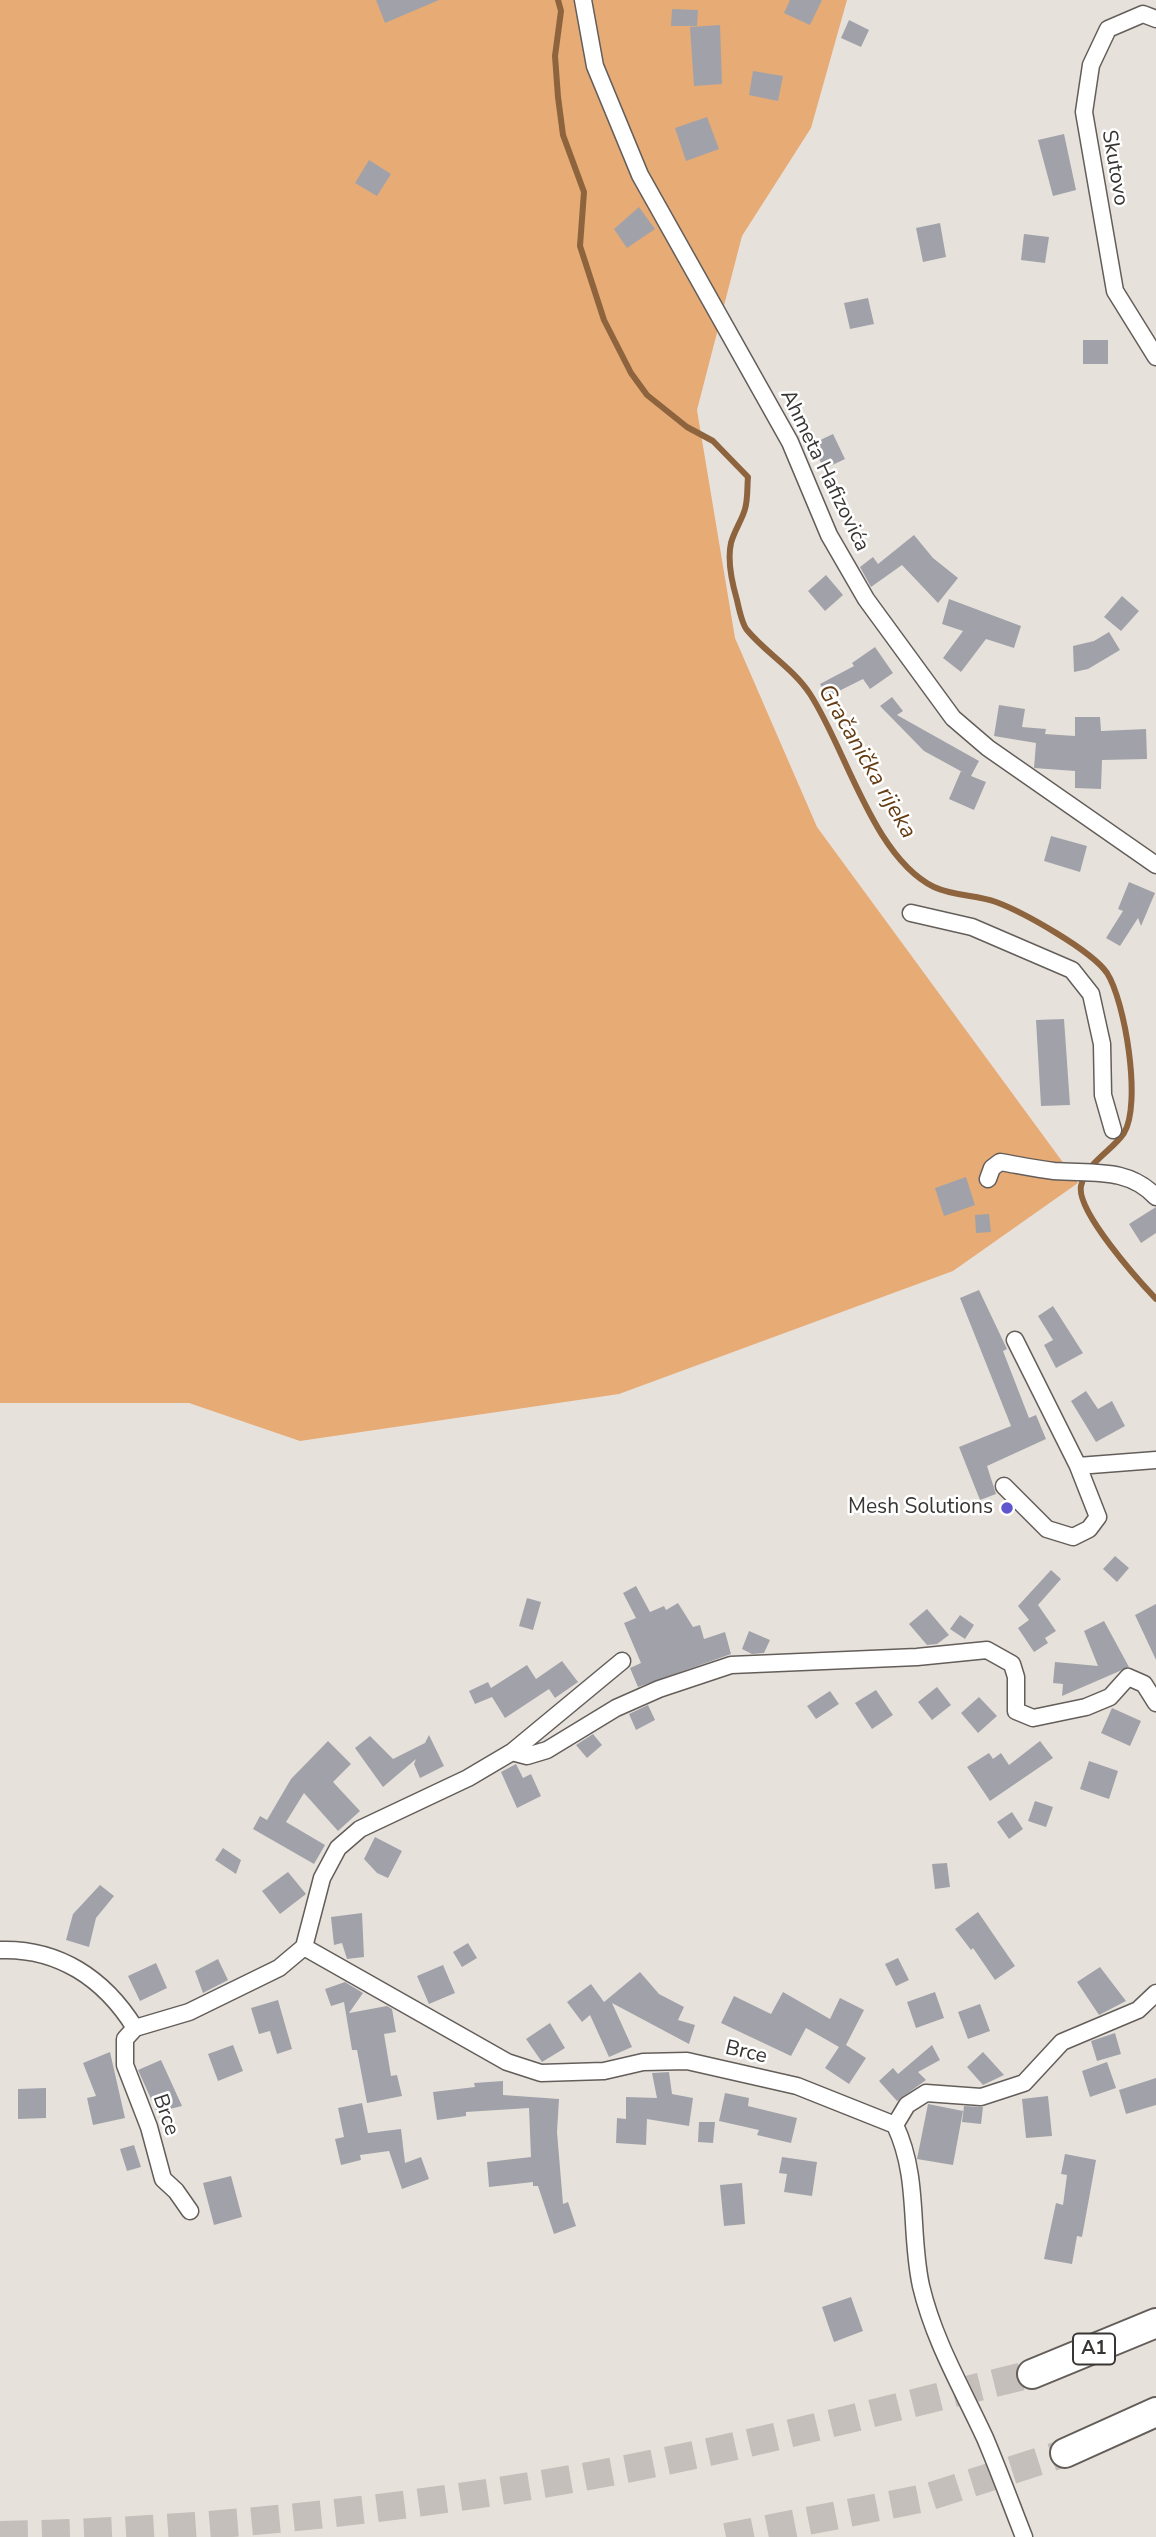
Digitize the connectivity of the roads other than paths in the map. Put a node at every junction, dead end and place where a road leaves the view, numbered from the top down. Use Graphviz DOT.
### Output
graph roads {
  1 [pos="583,0"];
  2 [pos="1156,19"];
  3 [pos="1156,357"];
  4 [pos="1156,865"];
  5 [pos="911,913"];
  6 [pos="1113,1130"];
  7 [pos="988,1179"];
  8 [pos="1156,1197"];
  9 [pos="1015,1340"];
  10 [pos="1156,1460"];
  11 [pos="1078,1466"];
  12 [pos="1004,1486"];
  13 [pos="622,1661"];
  14 [pos="1156,1703"];
  15 [pos="512,1752"];
  16 [pos="304,1947"];
  17 [pos="0,1950"];
  18 [pos="1156,1993"];
  19 [pos="135,2028"];
  20 [pos="895,2125"];
  21 [pos="190,2211"];
  22 [pos="1156,2323"];
  23 [pos="1032,2374"];
  24 [pos="1156,2412"];
  25 [pos="1065,2453"];
  26 [pos="1024,2537"];
  1 -- 4 [label="street, Ahmeta Hafizovića"];
  2 -- 3 [label="street, Skutovo"];
  5 -- 6 [label="street"];
  7 -- 8 [label="street"];
  9 -- 11 [label="street"];
  10 -- 11 [label="street"];
  11 -- 12 [label="street"];
  13 -- 15 [label="street"];
  14 -- 15 [label="street"];
  15 -- 16 [label="street"];
  16 -- 19 [label="street"];
  16 -- 20 [label="street, Brce"];
  17 -- 19 [label="street"];
  18 -- 20 [label="street"];
  19 -- 21 [label="street, Brce"];
  20 -- 26 [label="street"];
  22 -- 23 [label="highway, A1"];
  24 -- 25 [label="highway"];
}
